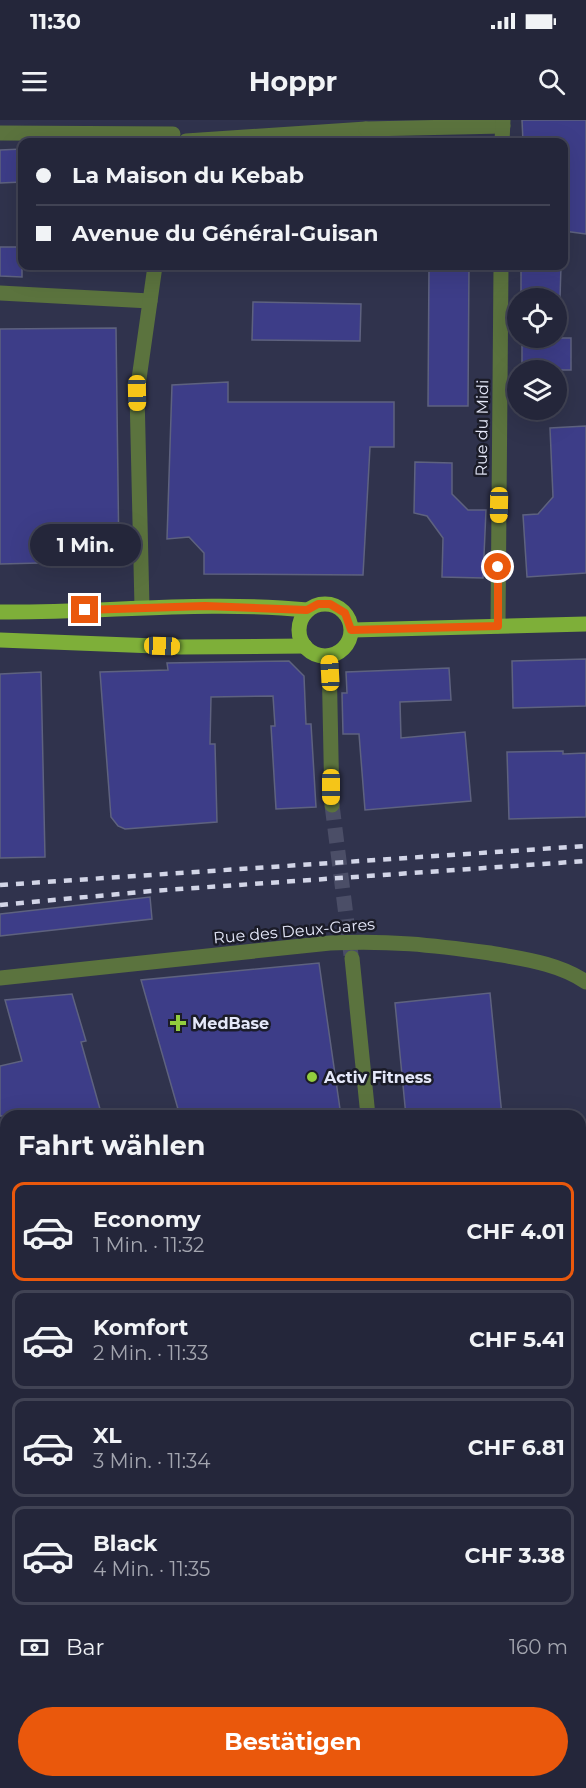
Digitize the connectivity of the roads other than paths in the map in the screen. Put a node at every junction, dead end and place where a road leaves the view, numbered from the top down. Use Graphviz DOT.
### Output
graph roads {
  1 [pos="503,123"];
  2 [pos="0,134"];
  3 [pos="177,134"];
  4 [pos="502,138"];
  5 [pos="154,270"];
  6 [pos="501,270"];
  7 [pos="0,293"];
  8 [pos="150,302"];
  9 [pos="142,607"];
  10 [pos="307,610"];
  11 [pos="0,612"];
  12 [pos="586,624"];
  13 [pos="498,626"];
  14 [pos="351,630"];
  15 [pos="0,640"];
  16 [pos="305,646"];
  17 [pos="329,656"];
  18 [pos="332,805"];
  19 [pos="352,958"];
  20 [pos="0,978"];
  21 [pos="586,982"];
  22 [pos="367,1110"];
  1 -- 3 [label="street"];
  1 -- 4 [label="street"];
  2 -- 3 [label="street"];
  5 -- 8 [label="street"];
  6 -- 13 [label="street, Rue du Midi"];
  7 -- 8 [label="street"];
  8 -- 9 [label="street"];
  9 -- 10 [label="main road"];
  9 -- 11 [label="main road"];
  10 -- 14 [label="main road"];
  10 -- 16 [label="main road"];
  12 -- 13 [label="main road"];
  13 -- 14 [label="main road"];
  14 -- 17 [label="main road"];
  15 -- 16 [label="main road"];
  16 -- 17 [label="main road"];
  17 -- 18 [label="street"];
  19 -- 22 [label="street"];
  20 -- 21 [label="street, Rue des Deux-Gares"];
}
